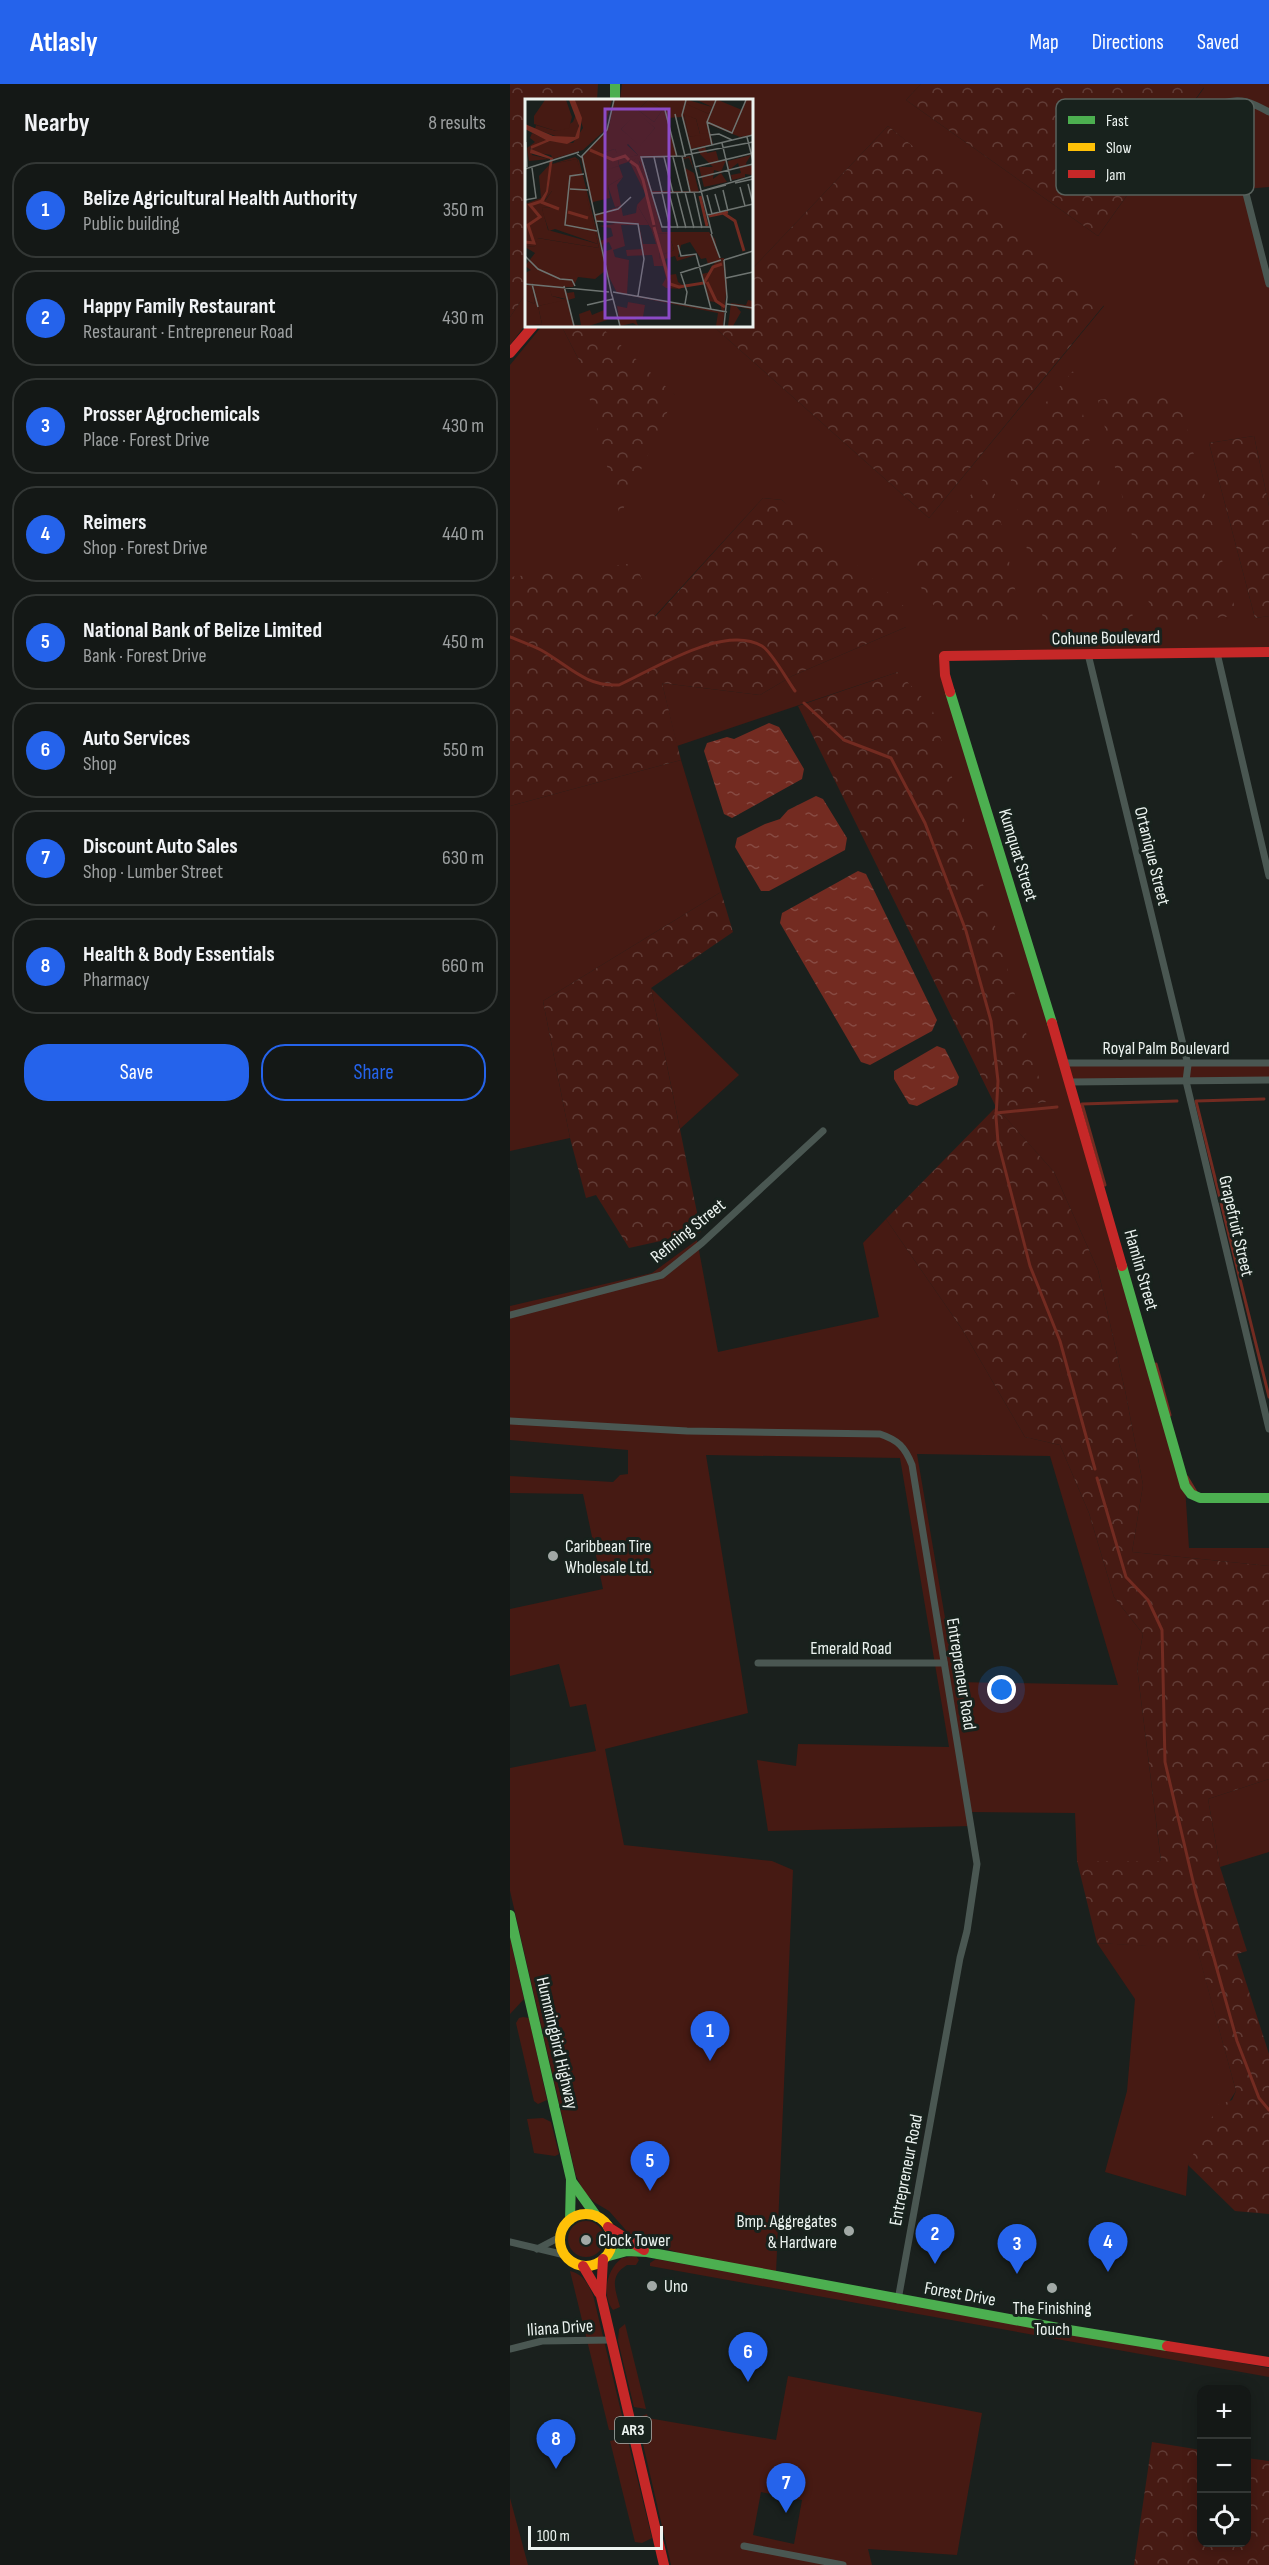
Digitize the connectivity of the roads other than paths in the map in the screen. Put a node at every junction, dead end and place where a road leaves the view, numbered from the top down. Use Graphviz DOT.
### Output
graph roads {
  1 [pos="1254,104"];
  2 [pos="1269,112"];
  3 [pos="1247,195"];
  4 [pos="1269,284"];
  5 [pos="532,327"];
  6 [pos="510,353"];
  7 [pos="1269,652"];
  8 [pos="1217,653"];
  9 [pos="1088,654"];
  10 [pos="944,656"];
  11 [pos="1269,876"];
  12 [pos="1064,1063"];
  13 [pos="1269,1063"];
  14 [pos="1188,1065"];
  15 [pos="1269,1080"];
  16 [pos="1186,1081"];
  17 [pos="1070,1083"];
  18 [pos="824,1131"];
  19 [pos="510,1315"];
  20 [pos="510,1421"];
  21 [pos="1269,1429"];
  22 [pos="1269,1498"];
  23 [pos="758,1663"];
  24 [pos="944,1663"];
  25 [pos="510,1915"];
  26 [pos="571,2179"];
  27 [pos="597,2217"];
  28 [pos="570,2220"];
  29 [pos="608,2227"];
  30 [pos="560,2237"];
  31 [pos="510,2242"];
  32 [pos="537,2249"];
  33 [pos="647,2252"];
  34 [pos="565,2255"];
  35 [pos="604,2258"];
  36 [pos="583,2266"];
  37 [pos="601,2296"];
  38 [pos="898,2300"];
  39 [pos="612,2340"];
  40 [pos="510,2349"];
  41 [pos="1269,2362"];
  42 [pos="744,2546"];
  43 [pos="664,2565"];
  44 [pos="843,2565"];
  1 -- 2 [label="street"];
  3 -- 4 [label="street"];
  5 -- 6 [label="main road"];
  7 -- 8 [label="main road, Cohune Boulevard"];
  8 -- 9 [label="main road, Cohune Boulevard"];
  8 -- 11 [label="street"];
  9 -- 10 [label="main road, Cohune Boulevard"];
  9 -- 14 [label="street, Ortanique Street"];
  10 -- 12 [label="main road, Kumquat Street"];
  12 -- 14 [label="street, Royal Palm Boulevard"];
  12 -- 17 [label="main road, Hamlin Street"];
  13 -- 14 [label="street, Royal Palm Boulevard"];
  14 -- 16 [label="street, Grapefruit Street"];
  15 -- 16 [label="street, Royal Palm Boulevard"];
  16 -- 17 [label="street, Royal Palm Boulevard"];
  16 -- 21 [label="street, Grapefruit Street"];
  17 -- 22 [label="main road, Hamlin Street"];
  18 -- 19 [label="street, Refining Street"];
  20 -- 24 [label="street, Entrepreneur Road"];
  23 -- 24 [label="street, Emerald Road"];
  24 -- 38 [label="street, Entrepreneur Road"];
  25 -- 26 [label="main road, Hummingbird Highway"];
  26 -- 27 [label="main road, Hummingbird Highway"];
  26 -- 28 [label="main road, Hummingbird Highway"];
  27 -- 28 [label="main road"];
  27 -- 29 [label="main road"];
  28 -- 30 [label="main road"];
  29 -- 33 [label="main road, Forest Drive"];
  29 -- 35 [label="main road"];
  30 -- 32 [label="street"];
  30 -- 34 [label="main road"];
  31 -- 32 [label="street"];
  32 -- 34 [label="street"];
  33 -- 35 [label="main road, Forest Drive"];
  33 -- 38 [label="main road, Forest Drive"];
  34 -- 36 [label="main road"];
  35 -- 36 [label="main road"];
  35 -- 37 [label="main road, AR3"];
  36 -- 37 [label="main road, AR3"];
  37 -- 39 [label="main road, AR3"];
  38 -- 41 [label="main road, Forest Drive"];
  39 -- 40 [label="street, Iliana Drive"];
  39 -- 43 [label="main road, AR3"];
  42 -- 44 [label="street"];
}
